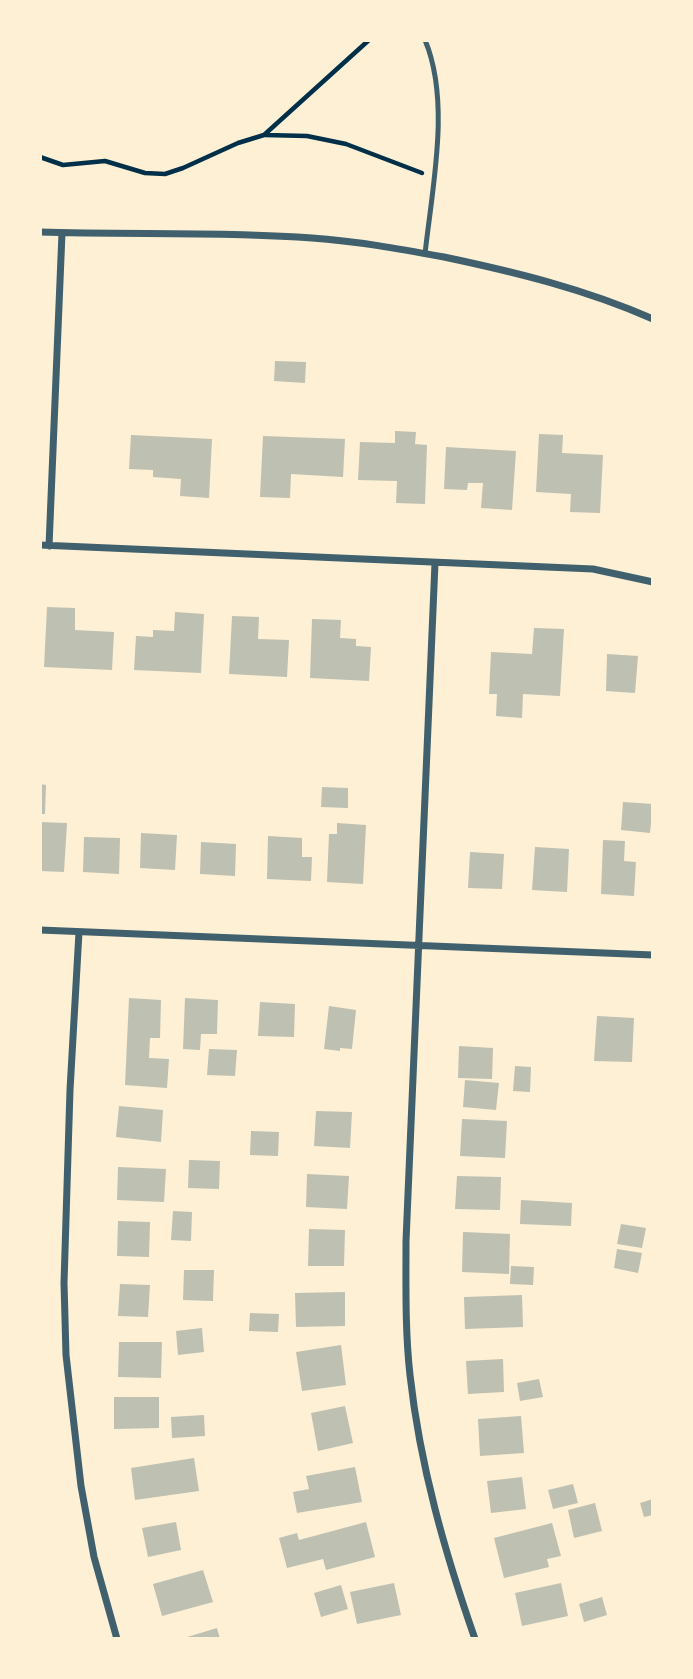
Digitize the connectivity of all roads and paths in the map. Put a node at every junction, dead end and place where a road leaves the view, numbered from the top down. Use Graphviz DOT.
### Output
graph roads {
  1 [pos="369,40"];
  2 [pos="425,40"];
  3 [pos="264,135"];
  4 [pos="40,157"];
  5 [pos="433,178"];
  6 [pos="40,232"];
  7 [pos="62,233"];
  8 [pos="425,254"];
  9 [pos="653,319"];
  10 [pos="40,545"];
  11 [pos="49,546"];
  12 [pos="435,563"];
  13 [pos="653,582"];
  14 [pos="40,930"];
  15 [pos="79,932"];
  16 [pos="418,945"];
  17 [pos="653,955"];
  18 [pos="117,1639"];
  19 [pos="475,1639"];
  1 -- 3 [label="path"];
  2 -- 5 [label="lane"];
  3 -- 4 [label="path"];
  3 -- 5 [label="path"];
  5 -- 8 [label="lane"];
  6 -- 7 [label="street"];
  7 -- 8 [label="street"];
  7 -- 11 [label="street"];
  8 -- 9 [label="street"];
  10 -- 11 [label="street"];
  11 -- 12 [label="street"];
  12 -- 13 [label="street"];
  12 -- 16 [label="street"];
  14 -- 15 [label="street"];
  15 -- 16 [label="street"];
  15 -- 18 [label="street"];
  16 -- 17 [label="street"];
  16 -- 19 [label="street"];
}
